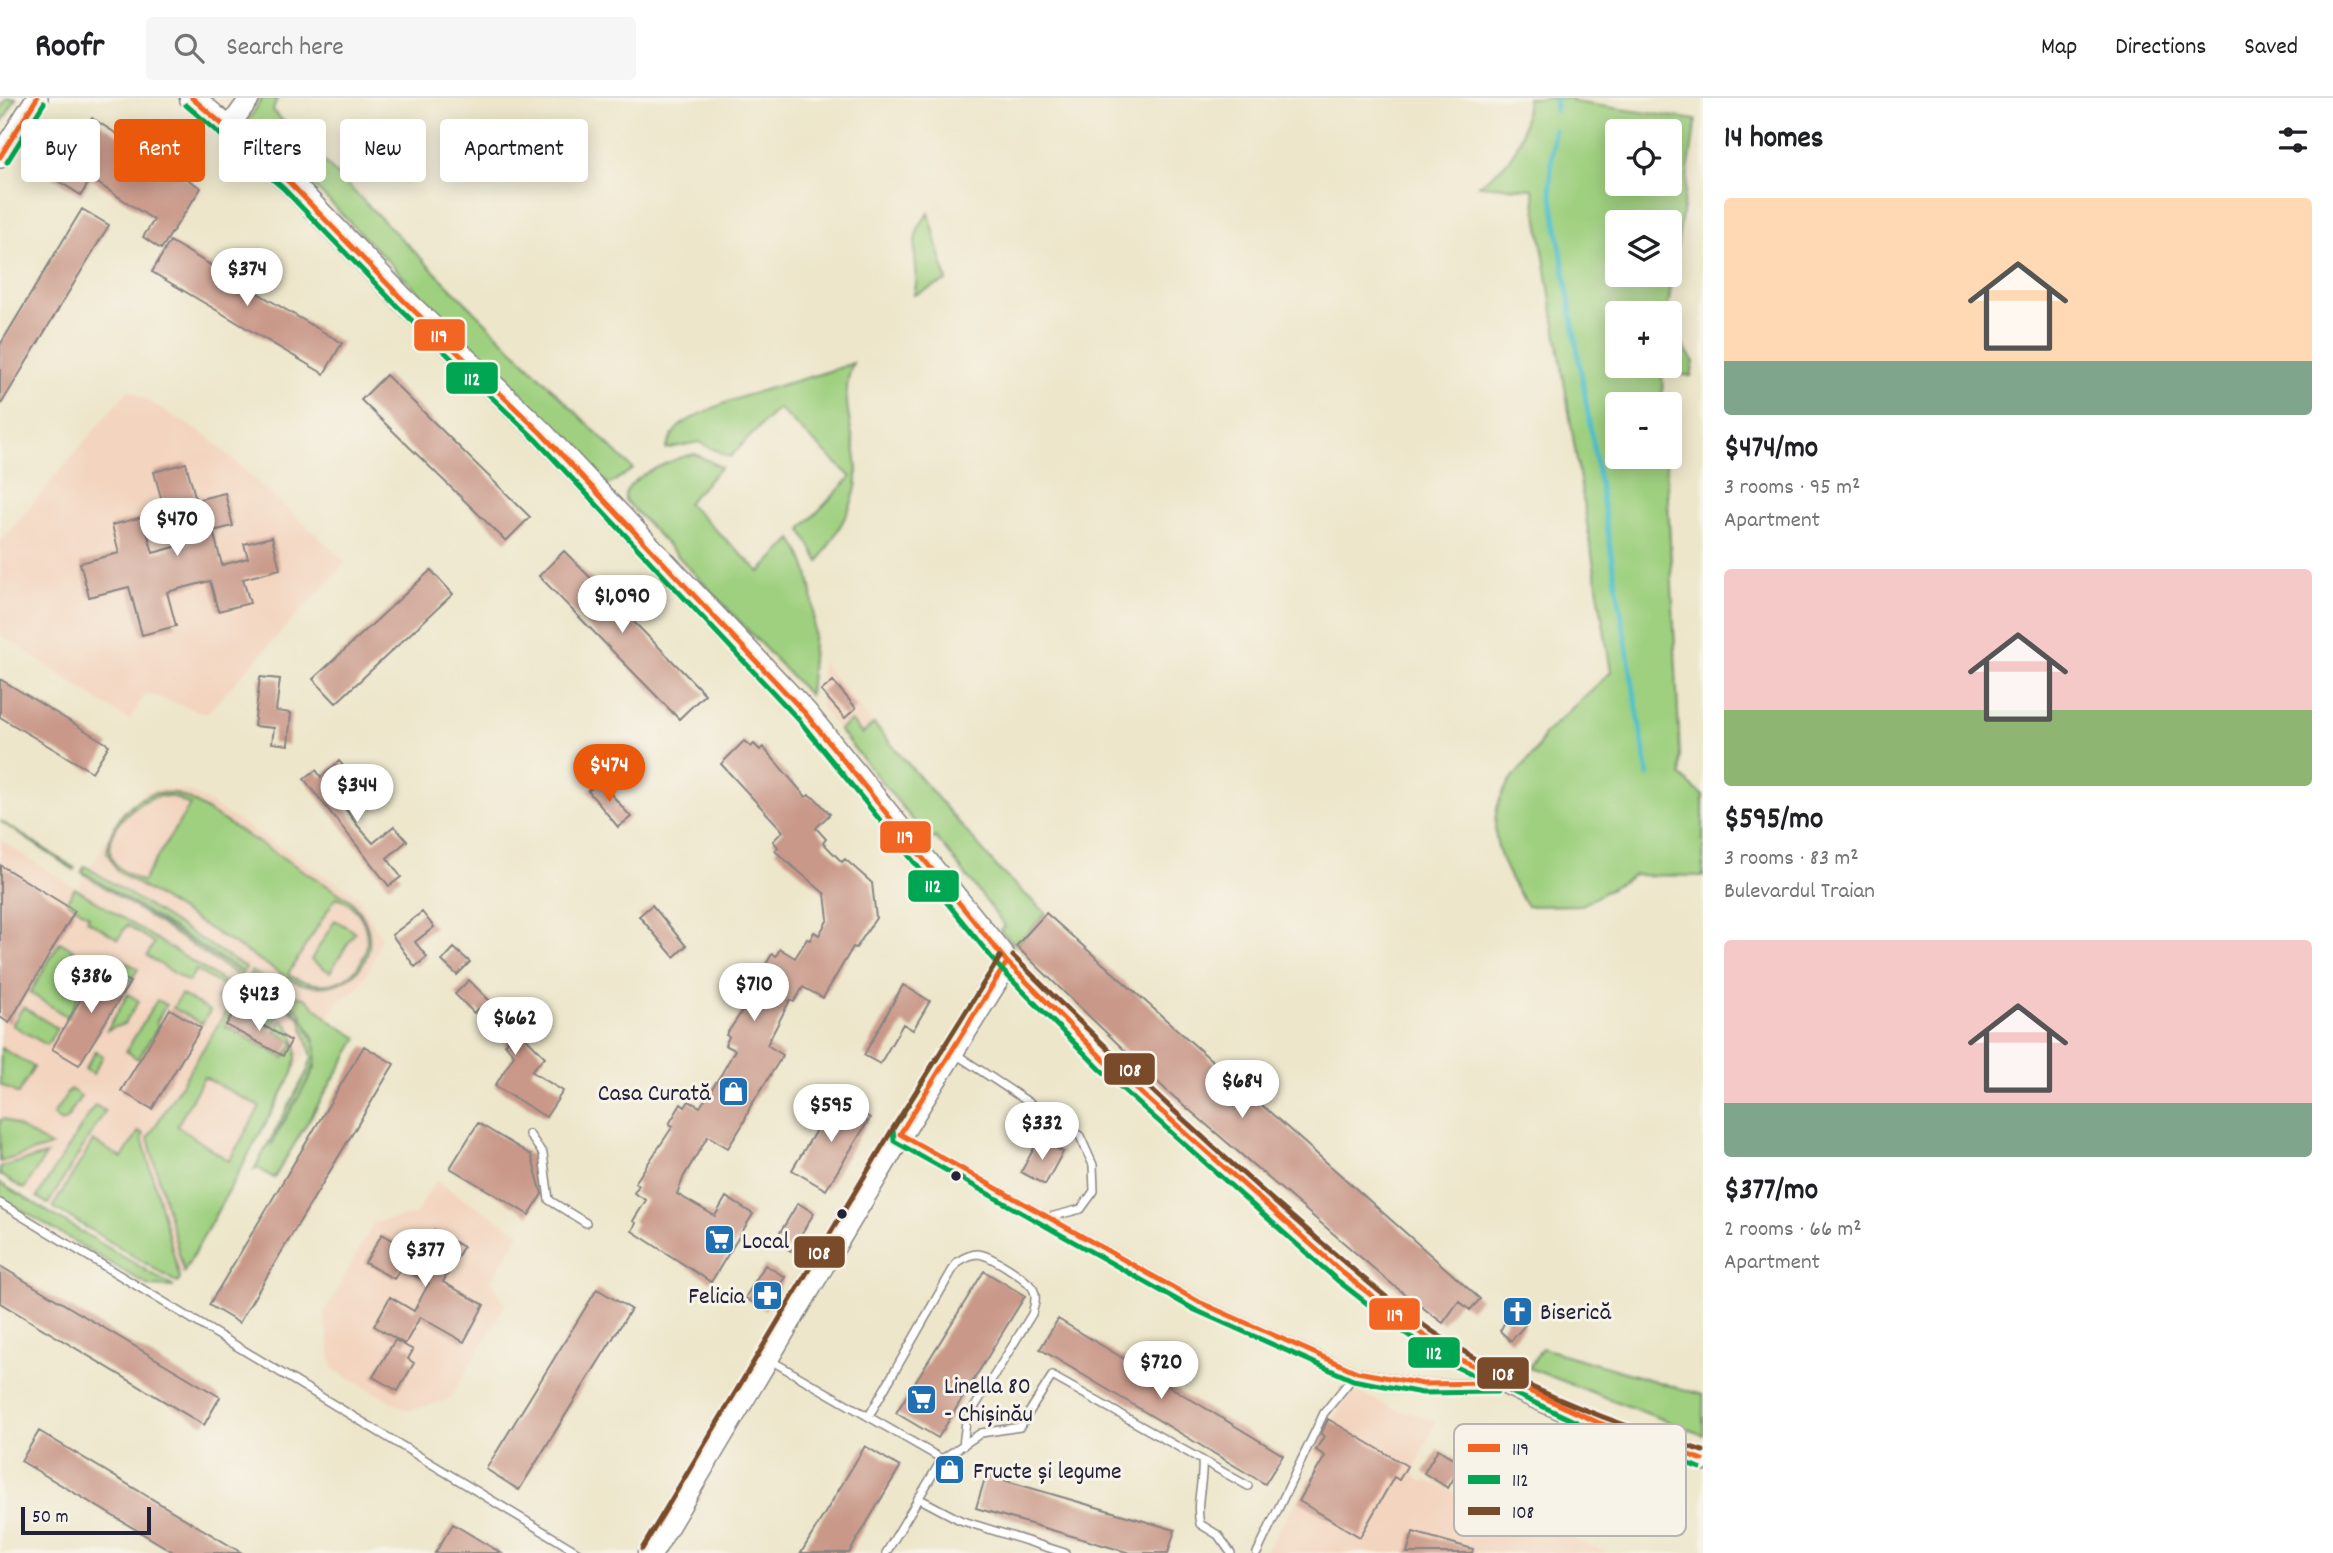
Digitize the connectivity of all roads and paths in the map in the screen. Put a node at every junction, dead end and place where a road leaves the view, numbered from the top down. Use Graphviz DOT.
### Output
graph roads {
  1 [pos="37,98"];
  2 [pos="192,98"];
  3 [pos="250,98"];
  4 [pos="219,119"];
  5 [pos="235,119"];
  6 [pos="0,157"];
  7 [pos="289,182"];
  8 [pos="1007,962"];
  9 [pos="951,1051"];
  10 [pos="529,1134"];
  11 [pos="900,1134"];
  12 [pos="0,1203"];
  13 [pos="1051,1217"];
  14 [pos="586,1223"];
  15 [pos="766,1358"];
  16 [pos="1357,1372"];
  17 [pos="1506,1383"];
  18 [pos="869,1416"];
  19 [pos="1603,1424"];
  20 [pos="962,1446"];
  21 [pos="1686,1454"];
  22 [pos="943,1460"];
  23 [pos="1202,1460"];
  24 [pos="1703,1460"];
  25 [pos="1248,1486"];
  26 [pos="918,1498"];
  27 [pos="579,1553"];
  28 [pos="650,1553"];
  29 [pos="886,1553"];
  30 [pos="1065,1553"];
  31 [pos="1231,1553"];
  32 [pos="1257,1553"];
  1 -- 6 [label="main road"];
  2 -- 4 [label="highway"];
  3 -- 5 [label="street"];
  7 -- 8 [label="highway"];
  8 -- 9 [label="highway"];
  8 -- 17 [label="main road"];
  9 -- 11 [label="highway"];
  9 -- 13 [label="lane"];
  10 -- 14 [label="lane"];
  11 -- 13 [label="lane"];
  11 -- 15 [label="highway"];
  12 -- 27 [label="lane"];
  13 -- 16 [label="lane"];
  15 -- 18 [label="lane"];
  15 -- 28 [label="highway"];
  16 -- 17 [label="lane"];
  16 -- 32 [label="lane"];
  17 -- 19 [label="main road"];
  18 -- 20 [label="lane"];
  18 -- 22 [label="lane"];
  20 -- 22 [label="lane"];
  20 -- 23 [label="lane"];
  21 -- 24 [label="main road"];
  22 -- 26 [label="lane"];
  23 -- 25 [label="lane"];
  23 -- 31 [label="lane"];
  26 -- 29 [label="lane"];
  26 -- 30 [label="lane"];
}
